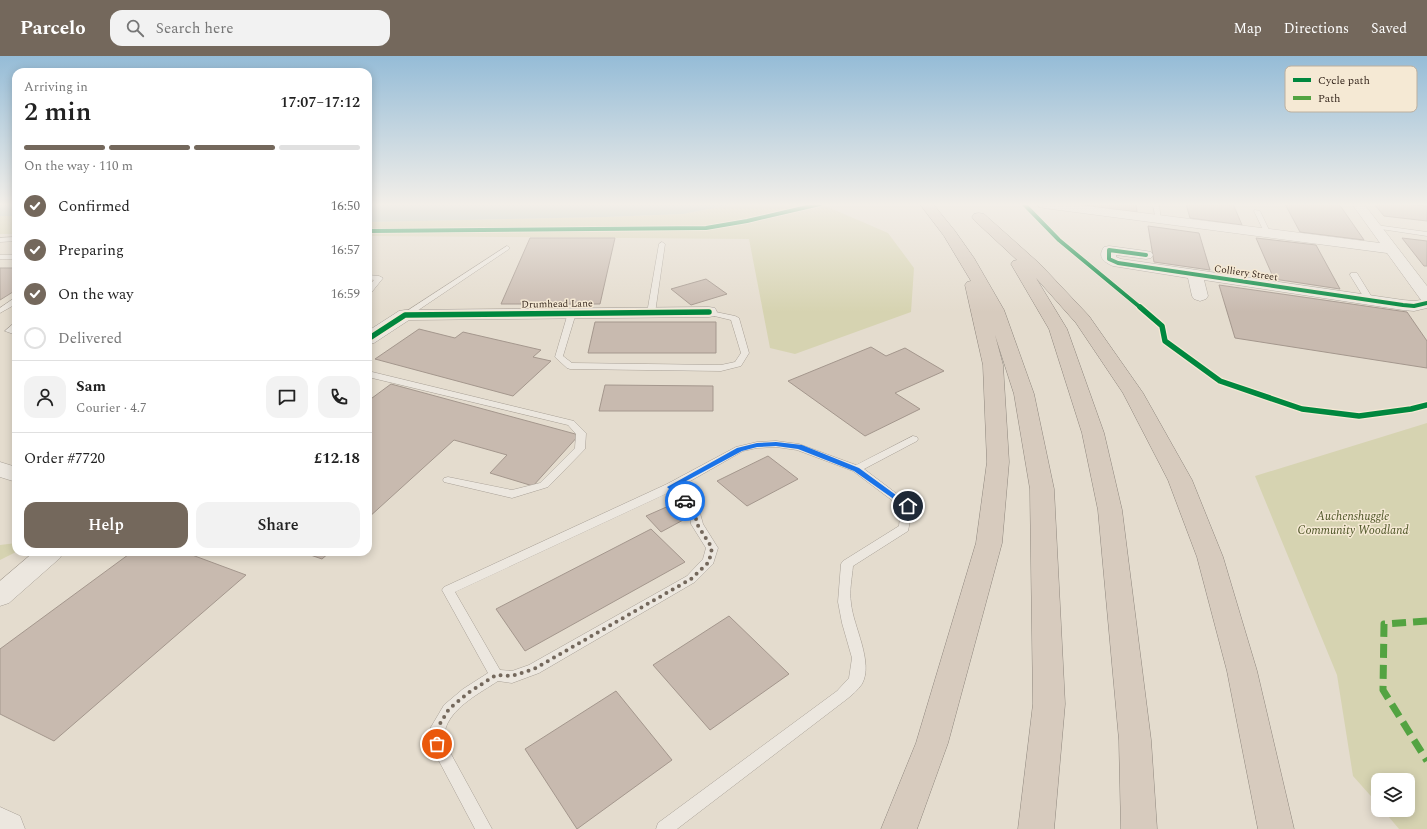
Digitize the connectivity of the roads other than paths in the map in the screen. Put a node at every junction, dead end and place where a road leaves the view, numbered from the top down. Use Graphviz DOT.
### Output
graph roads {
  1 [pos="954,240"];
  2 [pos="998,240"];
  3 [pos="1005,240"];
  4 [pos="1318,240"];
  5 [pos="1385,240"];
  6 [pos="662,244"];
  7 [pos="507,248"];
  8 [pos="1391,249"];
  9 [pos="1146,255"];
  10 [pos="0,257"];
  11 [pos="12,257"];
  12 [pos="966,258"];
  13 [pos="1195,275"];
  14 [pos="1354,275"];
  15 [pos="372,277"];
  16 [pos="372,287"];
  17 [pos="1200,296"];
  18 [pos="1369,300"];
  19 [pos="1426,303"];
  20 [pos="12,304"];
  21 [pos="0,312"];
  22 [pos="709,312"];
  23 [pos="572,313"];
  24 [pos="651,313"];
  25 [pos="405,315"];
  26 [pos="372,336"];
  27 [pos="372,375"];
  28 [pos="913,439"];
  29 [pos="0,469"];
  30 [pos="856,469"];
  31 [pos="12,474"];
  32 [pos="448,480"];
  33 [pos="671,487"];
  34 [pos="42,559"];
  35 [pos="0,583"];
  36 [pos="0,596"];
  37 [pos="496,675"];
  38 [pos="0,825"];
  39 [pos="668,828"];
  40 [pos="7,829"];
  41 [pos="484,829"];
  42 [pos="899,829"];
  43 [pos="1036,829"];
  44 [pos="1139,829"];
  45 [pos="1276,829"];
  1 -- 12 [label="highway"];
  2 -- 44 [label="highway"];
  3 -- 45 [label="highway"];
  4 -- 8 [label="street"];
  5 -- 8 [label="street, Colliery Street"];
  6 -- 24 [label="lane"];
  7 -- 25 [label="lane"];
  8 -- 19 [label="street, Colliery Street"];
  9 -- 13 [label="street, Colliery Street"];
  10 -- 11 [label="lane"];
  12 -- 42 [label="highway"];
  12 -- 43 [label="highway"];
  13 -- 17 [label="street"];
  13 -- 18 [label="street, Colliery Street"];
  14 -- 18 [label="lane"];
  15 -- 16 [label="lane"];
  18 -- 19 [label="street, Colliery Street"];
  20 -- 21 [label="lane"];
  22 -- 23 [label="lane"];
  22 -- 24 [label="street, Drumhead Lane"];
  23 -- 24 [label="street, Drumhead Lane"];
  23 -- 25 [label="street, Drumhead Lane"];
  25 -- 26 [label="street"];
  27 -- 32 [label="lane"];
  28 -- 30 [label="lane"];
  29 -- 31 [label="street"];
  30 -- 33 [label="lane"];
  30 -- 39 [label="lane"];
  33 -- 37 [label="lane"];
  33 -- 37 [label="lane"];
  34 -- 35 [label="street"];
  34 -- 36 [label="street"];
  37 -- 41 [label="lane"];
  38 -- 40 [label="street"];
}
